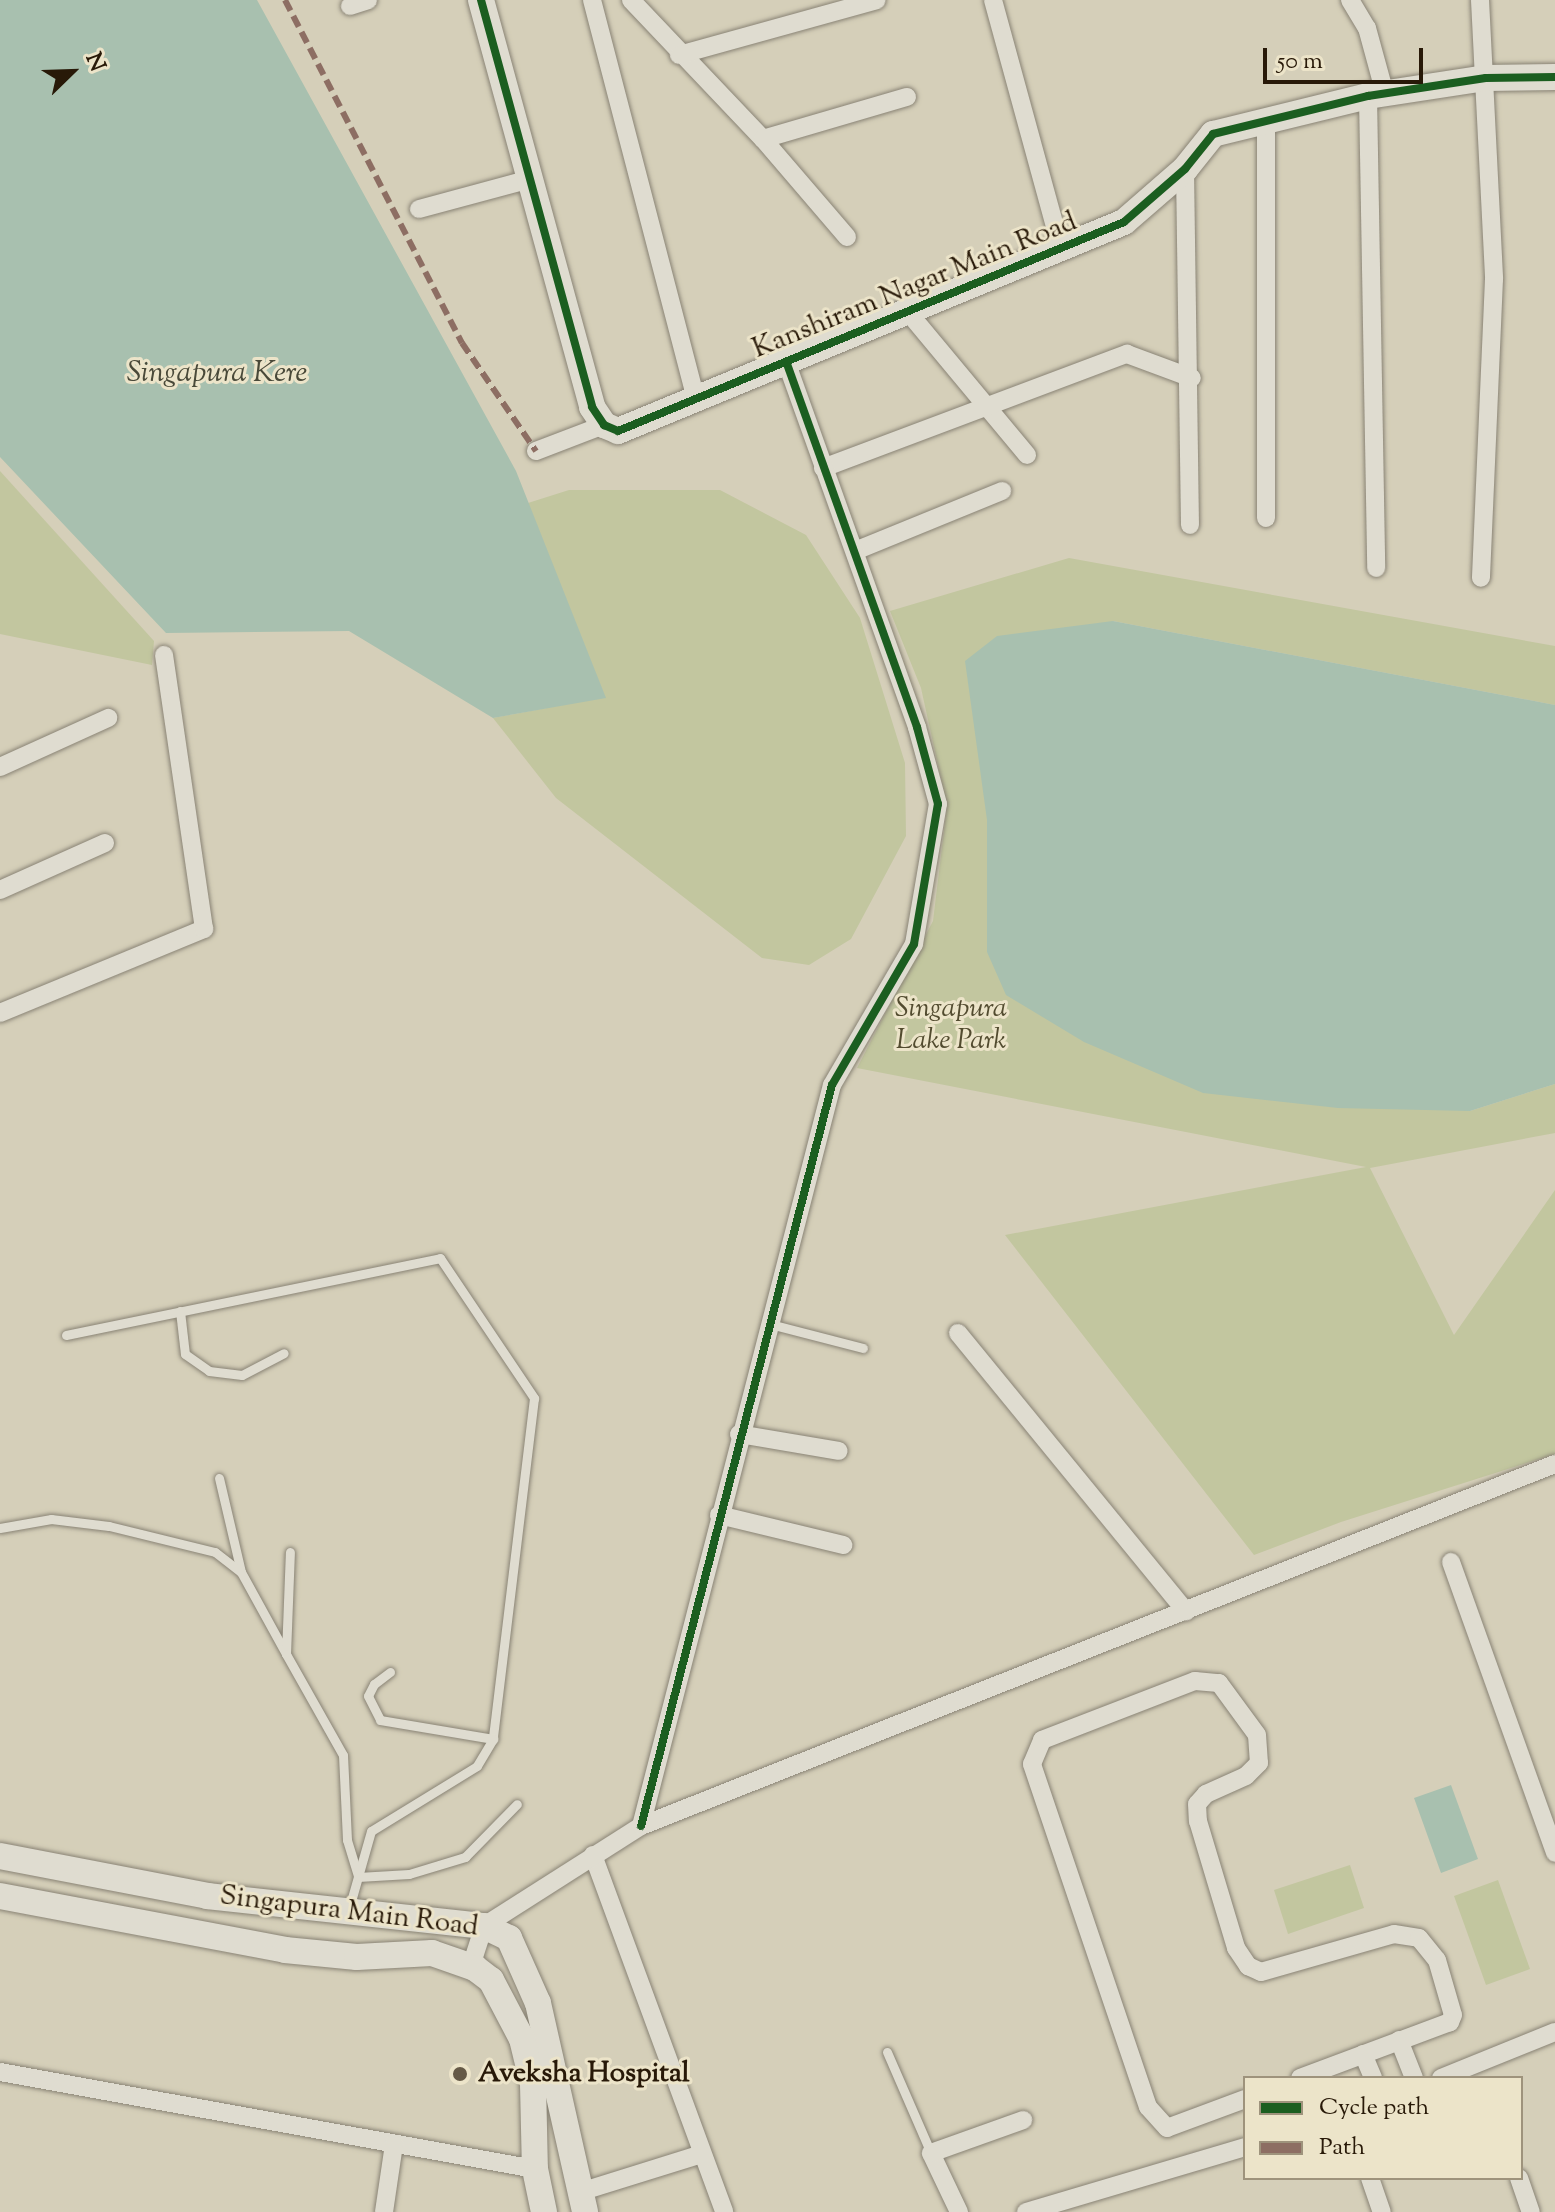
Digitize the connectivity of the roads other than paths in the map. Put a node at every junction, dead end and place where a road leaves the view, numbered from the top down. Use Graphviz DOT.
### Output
graph roads {
  1 [pos="368,0"];
  2 [pos="481,0"];
  3 [pos="592,0"];
  4 [pos="631,0"];
  5 [pos="877,0"];
  6 [pos="993,0"];
  7 [pos="1350,0"];
  8 [pos="1480,0"];
  9 [pos="350,6"];
  10 [pos="679,55"];
  11 [pos="1555,77"];
  12 [pos="1486,78"];
  13 [pos="1377,95"];
  14 [pos="907,97"];
  15 [pos="1266,118"];
  16 [pos="763,139"];
  17 [pos="1185,169"];
  18 [pos="530,179"];
  19 [pos="419,209"];
  20 [pos="847,237"];
  21 [pos="1062,252"];
  22 [pos="908,312"];
  23 [pos="787,363"];
  24 [pos="1192,378"];
  25 [pos="696,400"];
  26 [pos="989,409"];
  27 [pos="604,425"];
  28 [pos="536,451"];
  29 [pos="1027,455"];
  30 [pos="823,468"];
  31 [pos="1002,491"];
  32 [pos="1266,518"];
  33 [pos="1190,525"];
  34 [pos="855,551"];
  35 [pos="1376,568"];
  36 [pos="1481,578"];
  37 [pos="164,655"];
  38 [pos="108,718"];
  39 [pos="0,767"];
  40 [pos="105,843"];
  41 [pos="0,890"];
  42 [pos="0,1013"];
  43 [pos="180,1311"];
  44 [pos="767,1323"];
  45 [pos="958,1333"];
  46 [pos="66,1335"];
  47 [pos="863,1348"];
  48 [pos="284,1353"];
  49 [pos="739,1434"];
  50 [pos="839,1451"];
  51 [pos="1555,1464"];
  52 [pos="219,1478"];
  53 [pos="719,1515"];
  54 [pos="0,1528"];
  55 [pos="843,1545"];
  56 [pos="290,1552"];
  57 [pos="1451,1562"];
  58 [pos="241,1572"];
  59 [pos="1186,1612"];
  60 [pos="286,1654"];
  61 [pos="390,1672"];
  62 [pos="493,1739"];
  63 [pos="517,1804"];
  64 [pos="641,1826"];
  65 [pos="1555,1853"];
  66 [pos="593,1855"];
  67 [pos="0,1856"];
  68 [pos="358,1877"];
  69 [pos="0,1896"];
  70 [pos="349,1908"];
  71 [pos="484,1926"];
  72 [pos="471,1966"];
  73 [pos="1552,2039"];
  74 [pos="1399,2040"];
  75 [pos="887,2052"];
  76 [pos="1363,2054"];
  77 [pos="1483,2070"];
  78 [pos="0,2072"];
  79 [pos="1305,2076"];
  80 [pos="1372,2076"];
  81 [pos="1413,2076"];
  82 [pos="1452,2076"];
  83 [pos="1243,2100"];
  84 [pos="1023,2120"];
  85 [pos="394,2144"];
  86 [pos="1243,2148"];
  87 [pos="931,2153"];
  88 [pos="702,2154"];
  89 [pos="535,2169"];
  90 [pos="1371,2180"];
  91 [pos="1520,2180"];
  92 [pos="582,2202"];
  93 [pos="384,2212"];
  94 [pos="544,2212"];
  95 [pos="724,2212"];
  96 [pos="959,2212"];
  97 [pos="1026,2212"];
  98 [pos="1382,2212"];
  99 [pos="1531,2212"];
  1 -- 9 [label="street"];
  2 -- 18 [label="street"];
  3 -- 25 [label="street"];
  4 -- 10 [label="street"];
  5 -- 10 [label="street"];
  6 -- 21 [label="street"];
  7 -- 13 [label="street"];
  8 -- 12 [label="street"];
  10 -- 16 [label="street"];
  11 -- 12 [label="street, Kanshiram Nagar Main Road"];
  12 -- 13 [label="street, Kanshiram Nagar Main Road"];
  12 -- 36 [label="street"];
  13 -- 15 [label="street, Kanshiram Nagar Main Road"];
  13 -- 35 [label="street"];
  14 -- 16 [label="street"];
  15 -- 17 [label="street, Kanshiram Nagar Main Road"];
  15 -- 32 [label="street"];
  16 -- 20 [label="street"];
  17 -- 21 [label="street, Kanshiram Nagar Main Road"];
  17 -- 24 [label="street"];
  18 -- 19 [label="street"];
  18 -- 27 [label="street"];
  21 -- 22 [label="street, Kanshiram Nagar Main Road"];
  22 -- 23 [label="street, Kanshiram Nagar Main Road"];
  22 -- 26 [label="street"];
  23 -- 25 [label="street, Kanshiram Nagar Main Road"];
  23 -- 30 [label="street"];
  24 -- 26 [label="street"];
  24 -- 33 [label="street"];
  25 -- 27 [label="street, Kanshiram Nagar Main Road"];
  26 -- 29 [label="street"];
  26 -- 30 [label="street"];
  27 -- 28 [label="street"];
  30 -- 34 [label="street"];
  31 -- 34 [label="street"];
  34 -- 44 [label="street"];
  37 -- 42 [label="street"];
  38 -- 39 [label="street"];
  40 -- 41 [label="street"];
  43 -- 46 [label="lane"];
  43 -- 48 [label="lane"];
  43 -- 62 [label="lane"];
  44 -- 47 [label="lane"];
  44 -- 49 [label="street"];
  45 -- 59 [label="street"];
  49 -- 50 [label="street"];
  49 -- 53 [label="street"];
  51 -- 59 [label="street"];
  52 -- 58 [label="lane"];
  53 -- 55 [label="street"];
  53 -- 64 [label="street"];
  54 -- 58 [label="lane"];
  56 -- 60 [label="lane"];
  57 -- 65 [label="street"];
  58 -- 60 [label="lane"];
  59 -- 64 [label="street"];
  60 -- 68 [label="lane"];
  61 -- 62 [label="lane"];
  62 -- 68 [label="lane"];
  63 -- 68 [label="lane"];
  64 -- 66 [label="street"];
  66 -- 71 [label="street"];
  66 -- 88 [label="street"];
  67 -- 70 [label="street, Singapura Main Road"];
  68 -- 70 [label="lane"];
  69 -- 72 [label="street, Singapura Main Road"];
  70 -- 71 [label="street, Singapura Main Road"];
  71 -- 72 [label="street"];
  71 -- 92 [label="street, Singapura Main Road"];
  72 -- 89 [label="street, Singapura Main Road"];
  73 -- 77 [label="street"];
  74 -- 76 [label="street"];
  74 -- 81 [label="street"];
  74 -- 83 [label="street"];
  75 -- 87 [label="lane"];
  76 -- 79 [label="street"];
  76 -- 80 [label="street"];
  77 -- 82 [label="street"];
  78 -- 85 [label="street"];
  84 -- 87 [label="street"];
  85 -- 89 [label="street"];
  85 -- 93 [label="street"];
  86 -- 97 [label="street"];
  87 -- 96 [label="street"];
  88 -- 92 [label="street"];
  88 -- 95 [label="street"];
  89 -- 94 [label="street, Singapura Main Road"];
  90 -- 98 [label="street"];
  91 -- 99 [label="street"];
}
